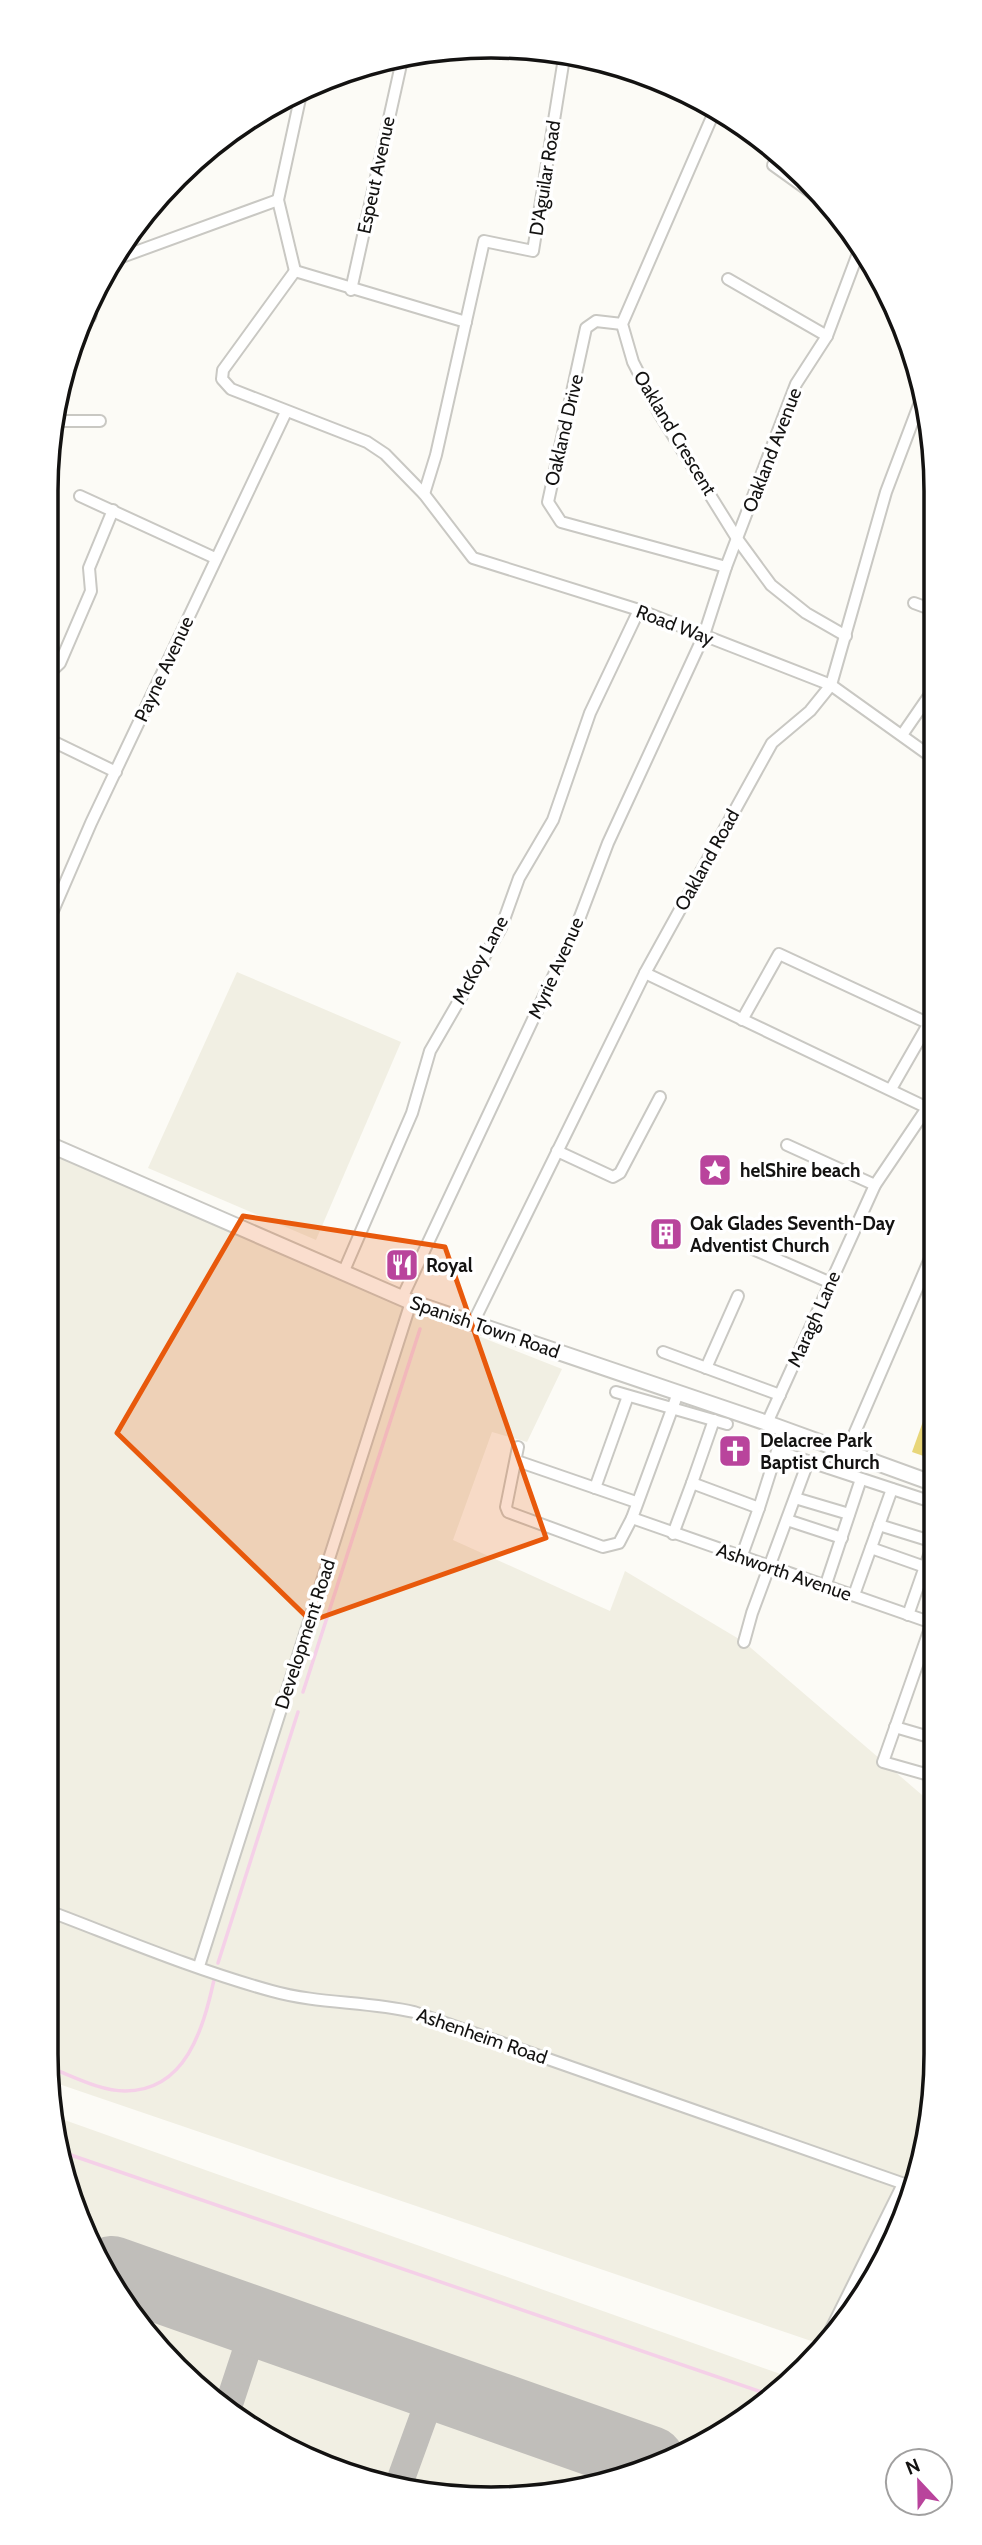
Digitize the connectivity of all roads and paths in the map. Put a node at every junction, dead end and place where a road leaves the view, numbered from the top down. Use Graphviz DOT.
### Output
graph roads {
  1 [pos="563,64"];
  2 [pos="400,67"];
  3 [pos="299,102"];
  4 [pos="711,118"];
  5 [pos="773,165"];
  6 [pos="787,175"];
  7 [pos="278,200"];
  8 [pos="128,255"];
  9 [pos="856,258"];
  10 [pos="295,271"];
  11 [pos="728,279"];
  12 [pos="351,290"];
  13 [pos="466,322"];
  14 [pos="622,324"];
  15 [pos="827,336"];
  16 [pos="917,411"];
  17 [pos="286,412"];
  18 [pos="63,421"];
  19 [pos="100,421"];
  20 [pos="424,494"];
  21 [pos="80,496"];
  22 [pos="113,510"];
  23 [pos="738,540"];
  24 [pos="215,558"];
  25 [pos="726,567"];
  26 [pos="914,603"];
  27 [pos="924,607"];
  28 [pos="639,610"];
  29 [pos="704,635"];
  30 [pos="846,636"];
  31 [pos="58,665"];
  32 [pos="831,685"];
  33 [pos="924,703"];
  34 [pos="902,735"];
  35 [pos="58,744"];
  36 [pos="924,751"];
  37 [pos="116,772"];
  38 [pos="58,901"];
  39 [pos="645,973"];
  40 [pos="924,1017"];
  41 [pos="742,1020"];
  42 [pos="924,1036"];
  43 [pos="891,1090"];
  44 [pos="660,1097"];
  45 [pos="924,1106"];
  46 [pos="924,1119"];
  47 [pos="787,1145"];
  48 [pos="58,1148"];
  49 [pos="557,1151"];
  50 [pos="876,1185"];
  51 [pos="746,1245"];
  52 [pos="924,1271"];
  53 [pos="343,1273"];
  54 [pos="831,1283"];
  55 [pos="738,1296"];
  56 [pos="406,1300"];
  57 [pos="473,1323"];
  58 [pos="663,1352"];
  59 [pos="706,1368"];
  60 [pos="616,1391"];
  61 [pos="678,1393"];
  62 [pos="780,1395"];
  63 [pos="628,1396"];
  64 [pos="673,1408"];
  65 [pos="714,1420"];
  66 [pos="767,1423"];
  67 [pos="727,1424"];
  68 [pos="518,1447"];
  69 [pos="846,1454"];
  70 [pos="517,1461"];
  71 [pos="808,1462"];
  72 [pos="861,1479"];
  73 [pos="924,1480"];
  74 [pos="692,1483"];
  75 [pos="595,1488"];
  76 [pos="892,1489"];
  77 [pos="795,1498"];
  78 [pos="924,1499"];
  79 [pos="636,1502"];
  80 [pos="759,1508"];
  81 [pos="849,1514"];
  82 [pos="632,1518"];
  83 [pos="787,1520"];
  84 [pos="879,1525"];
  85 [pos="673,1534"];
  86 [pos="924,1537"];
  87 [pos="842,1538"];
  88 [pos="870,1548"];
  89 [pos="741,1559"];
  90 [pos="924,1567"];
  91 [pos="770,1569"];
  92 [pos="924,1570"];
  93 [pos="825,1587"];
  94 [pos="854,1595"];
  95 [pos="908,1615"];
  96 [pos="924,1618"];
  97 [pos="744,1642"];
  98 [pos="924,1647"];
  99 [pos="895,1727"];
  100 [pos="924,1735"];
  101 [pos="924,1774"];
  102 [pos="58,1914"];
  103 [pos="199,1966"];
  104 [pos="904,2184"];
  105 [pos="892,2216"];
  106 [pos="876,2249"];
  107 [pos="862,2277"];
  1 -- 13 [label="street, D'Aguilar Road"];
  2 -- 12 [label="street, Espeut Avenue"];
  3 -- 7 [label="street"];
  4 -- 14 [label="street"];
  5 -- 6 [label="street"];
  7 -- 8 [label="street"];
  7 -- 10 [label="street"];
  9 -- 15 [label="street, Oakland Avenue"];
  10 -- 12 [label="street"];
  10 -- 17 [label="street, Road Way"];
  11 -- 15 [label="street"];
  12 -- 13 [label="street"];
  13 -- 20 [label="street"];
  14 -- 23 [label="street, Oakland Crescent"];
  14 -- 25 [label="street, Oakland Drive"];
  15 -- 23 [label="street, Oakland Avenue"];
  16 -- 30 [label="street, Oakland Road"];
  17 -- 20 [label="street, Road Way"];
  17 -- 24 [label="street, Payne Avenue"];
  18 -- 19 [label="street"];
  20 -- 28 [label="street, Road Way"];
  21 -- 22 [label="street"];
  22 -- 24 [label="street"];
  22 -- 31 [label="street"];
  23 -- 25 [label="street, Oakland Avenue"];
  23 -- 30 [label="street, Oakland Crescent"];
  24 -- 37 [label="street, Payne Avenue"];
  25 -- 29 [label="street, Myrie Avenue"];
  26 -- 27 [label="street"];
  28 -- 29 [label="street, Road Way"];
  28 -- 53 [label="street, McKoy Lane"];
  29 -- 32 [label="street, Road Way"];
  29 -- 56 [label="street, Myrie Avenue"];
  30 -- 32 [label="street, Oakland Road"];
  32 -- 34 [label="street, Road Way"];
  32 -- 39 [label="street, Oakland Road"];
  33 -- 34 [label="street"];
  34 -- 36 [label="street, Road Way"];
  35 -- 37 [label="street"];
  37 -- 38 [label="street, Payne Avenue"];
  39 -- 41 [label="street"];
  39 -- 49 [label="street, Oakland Road"];
  40 -- 41 [label="street"];
  41 -- 43 [label="street"];
  42 -- 43 [label="street"];
  43 -- 45 [label="street"];
  44 -- 49 [label="street"];
  46 -- 50 [label="street, Maragh Lane"];
  47 -- 50 [label="street"];
  48 -- 53 [label="main road, Spanish Town Road"];
  49 -- 57 [label="street, Oakland Road"];
  50 -- 54 [label="street, Maragh Lane"];
  51 -- 54 [label="street"];
  52 -- 69 [label="street"];
  53 -- 56 [label="main road, Spanish Town Road"];
  54 -- 62 [label="street, Maragh Lane"];
  55 -- 59 [label="street"];
  56 -- 57 [label="main road, Spanish Town Road"];
  56 -- 103 [label="street, Development Road"];
  57 -- 61 [label="main road, Spanish Town Road"];
  58 -- 59 [label="street"];
  59 -- 62 [label="street"];
  60 -- 63 [label="street"];
  61 -- 64 [label="street"];
  61 -- 66 [label="main road, Spanish Town Road"];
  62 -- 66 [label="street, Maragh Lane"];
  63 -- 64 [label="street"];
  63 -- 75 [label="street"];
  64 -- 65 [label="street"];
  64 -- 79 [label="street"];
  65 -- 67 [label="street"];
  65 -- 74 [label="street"];
  66 -- 69 [label="main road, Spanish Town Road"];
  68 -- 70 [label="street"];
  69 -- 73 [label="main road, Spanish Town Road"];
  70 -- 75 [label="street"];
  70 -- 82 [label="street"];
  71 -- 72 [label="street"];
  71 -- 77 [label="street"];
  71 -- 80 [label="street"];
  72 -- 76 [label="street"];
  72 -- 81 [label="street"];
  74 -- 80 [label="street"];
  74 -- 85 [label="street"];
  75 -- 79 [label="street"];
  76 -- 78 [label="street"];
  76 -- 84 [label="street"];
  77 -- 81 [label="street"];
  77 -- 83 [label="street"];
  79 -- 82 [label="street"];
  80 -- 89 [label="street"];
  81 -- 87 [label="street"];
  82 -- 85 [label="street, Ashworth Avenue"];
  83 -- 87 [label="street"];
  83 -- 91 [label="street"];
  84 -- 86 [label="street"];
  84 -- 88 [label="street"];
  85 -- 89 [label="street, Ashworth Avenue"];
  87 -- 93 [label="street"];
  88 -- 90 [label="street"];
  88 -- 94 [label="street"];
  89 -- 91 [label="street, Ashworth Avenue"];
  91 -- 93 [label="street, Ashworth Avenue"];
  91 -- 97 [label="street"];
  92 -- 95 [label="street"];
  93 -- 94 [label="street, Ashworth Avenue"];
  94 -- 95 [label="street, Ashworth Avenue"];
  95 -- 96 [label="street, Ashworth Avenue"];
  98 -- 99 [label="street"];
  99 -- 100 [label="street"];
  99 -- 101 [label="street"];
  102 -- 103 [label="street, Ashenheim Road"];
  103 -- 104 [label="street, Ashenheim Road"];
  105 -- 106 [label="street"];
  106 -- 107 [label="street"];
}
